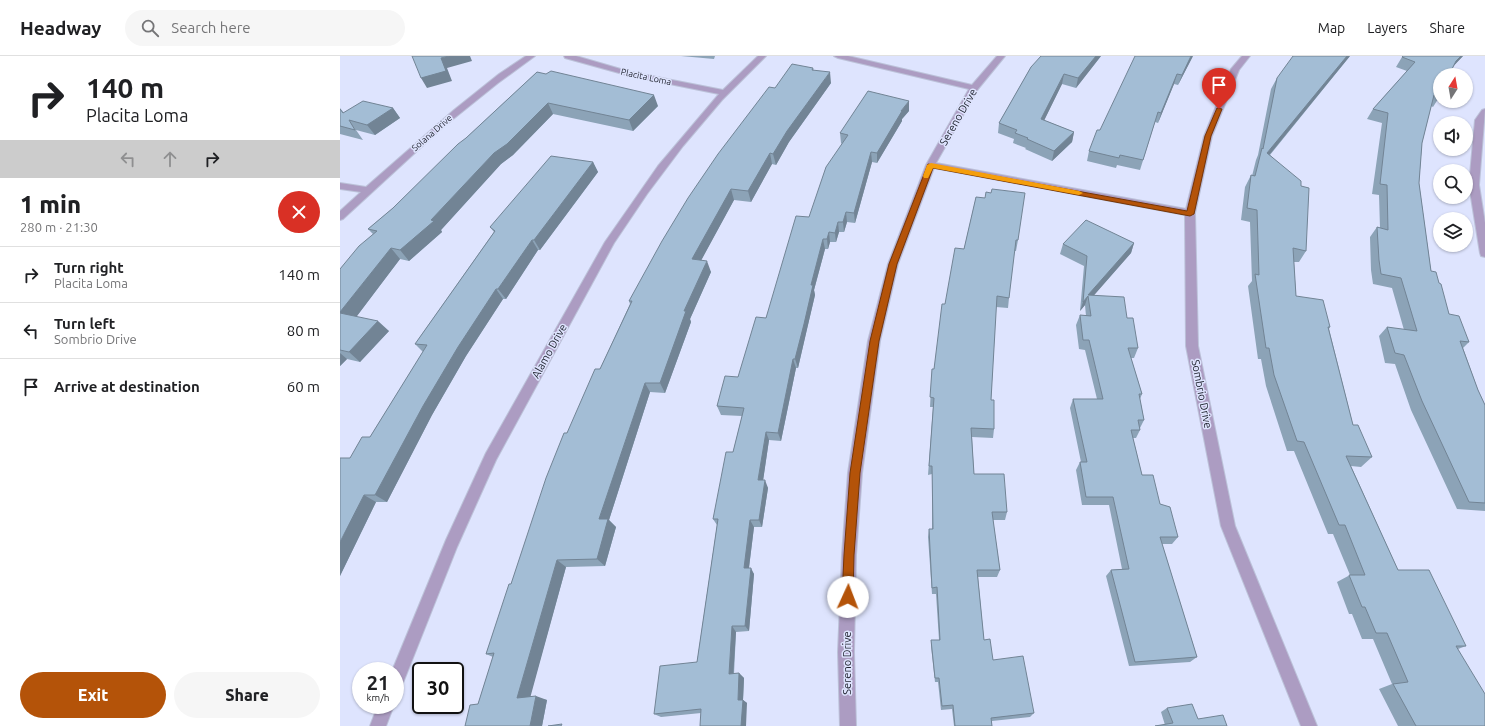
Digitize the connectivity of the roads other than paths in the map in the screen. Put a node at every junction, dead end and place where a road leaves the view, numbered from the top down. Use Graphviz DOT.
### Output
graph roads {
  1 [pos="531,56"];
  2 [pos="568,56"];
  3 [pos="762,56"];
  4 [pos="838,56"];
  5 [pos="1001,56"];
  6 [pos="1246,56"];
  7 [pos="974,88"];
  8 [pos="725,93"];
  9 [pos="1485,112"];
  10 [pos="931,165"];
  11 [pos="340,186"];
  12 [pos="368,190"];
  13 [pos="1190,214"];
  14 [pos="340,217"];
  15 [pos="1485,253"];
  16 [pos="403,662"];
  17 [pos="383,714"];
  18 [pos="378,726"];
  19 [pos="848,726"];
  20 [pos="1308,726"];
  1 -- 12 [label="street, Solana Drive"];
  2 -- 8 [label="street, Placita Loma"];
  3 -- 8 [label="street, Alamo Drive"];
  4 -- 7 [label="street"];
  5 -- 7 [label="street, Sereno Drive"];
  6 -- 13 [label="street, Sombrio Drive"];
  7 -- 10 [label="street, Sereno Drive"];
  8 -- 16 [label="street, Alamo Drive"];
  9 -- 15 [label="street"];
  10 -- 13 [label="street"];
  10 -- 19 [label="street, Sereno Drive"];
  11 -- 12 [label="street"];
  12 -- 14 [label="street, Solana Drive"];
  13 -- 20 [label="street, Sombrio Drive"];
  17 -- 18 [label="street"];
}
